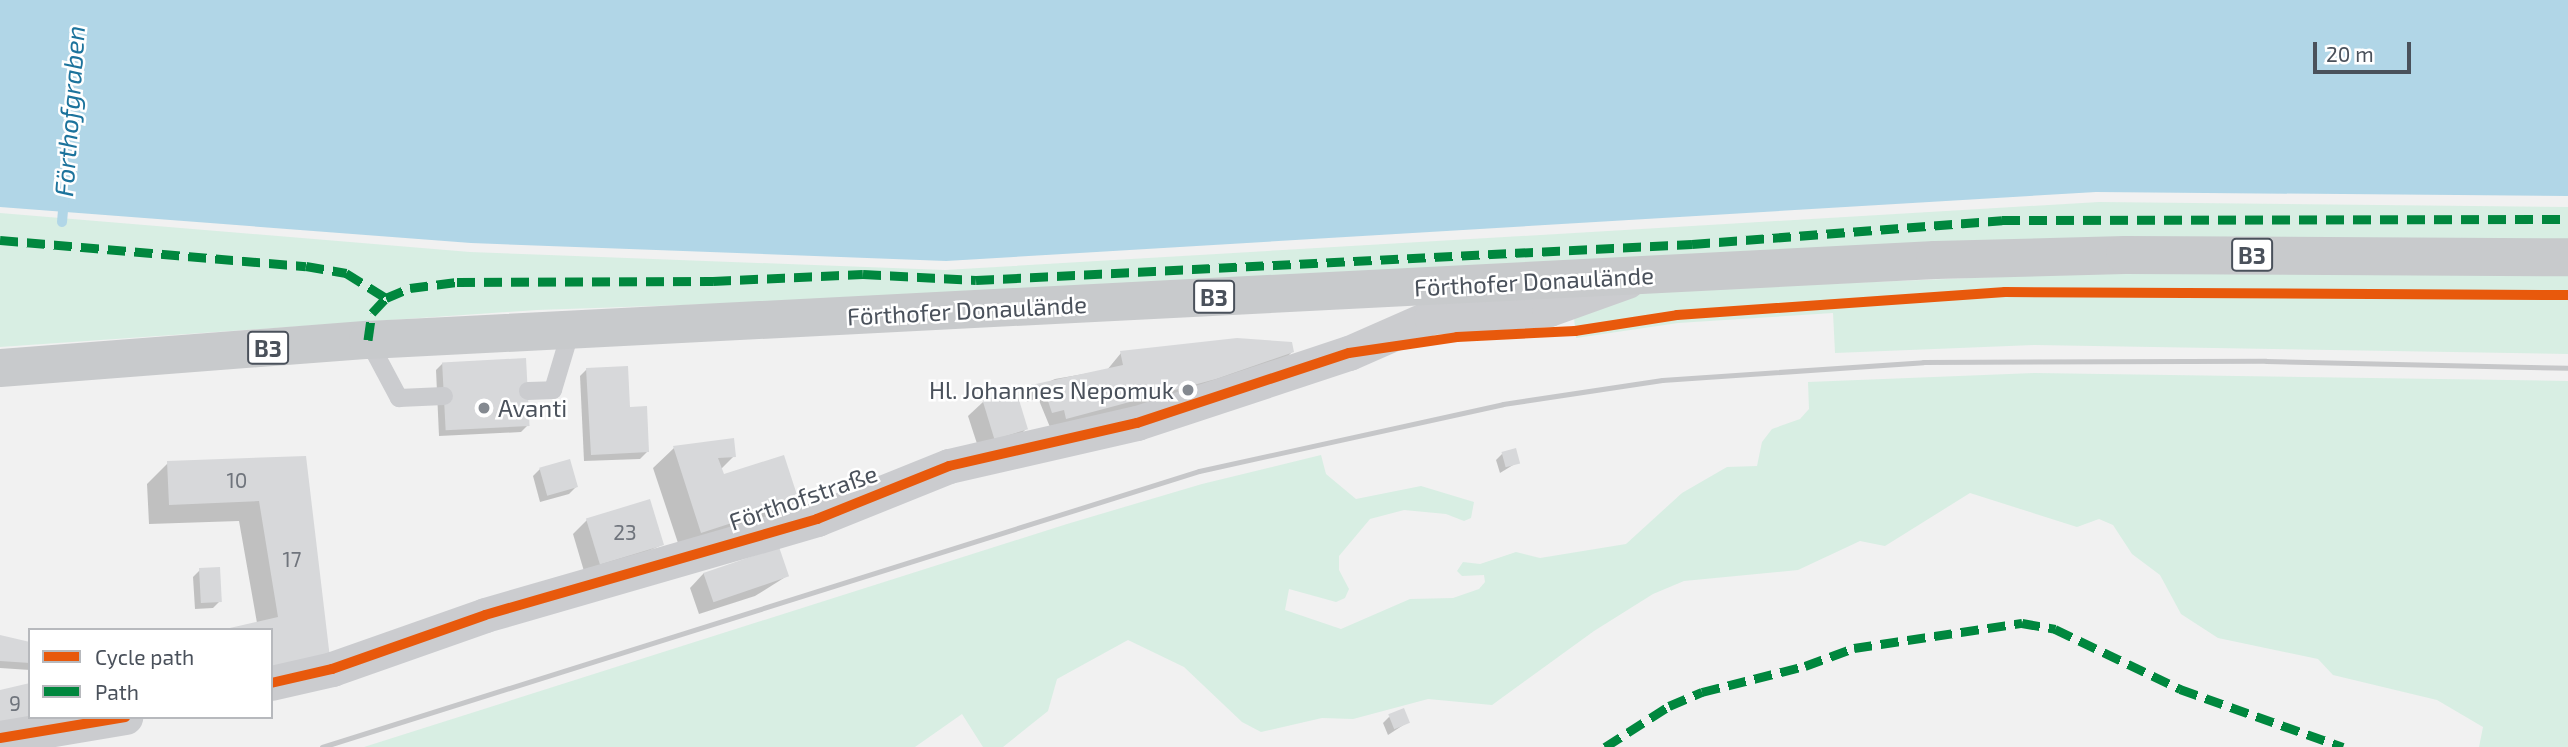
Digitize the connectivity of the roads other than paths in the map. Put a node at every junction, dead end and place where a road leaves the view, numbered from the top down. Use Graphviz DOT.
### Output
graph roads {
  1 [pos="2568,257"];
  2 [pos="1644,276"];
  3 [pos="571,330"];
  4 [pos="368,340"];
  5 [pos="0,368"];
  6 [pos="527,391"];
  7 [pos="443,396"];
  8 [pos="273,683"];
  9 [pos="113,719"];
  10 [pos="0,738"];
  1 -- 2 [label="main road, Förthofer Donaulände / B3"];
  2 -- 3 [label="main road, Förthofer Donaulände / B3"];
  2 -- 8 [label="street, Förthofstraße"];
  3 -- 4 [label="main road, Förthofer Donaulände / B3"];
  3 -- 6 [label="lane"];
  4 -- 5 [label="main road, Förthofer Donaulände / B3"];
  4 -- 7 [label="lane"];
  9 -- 10 [label="street"];
}
